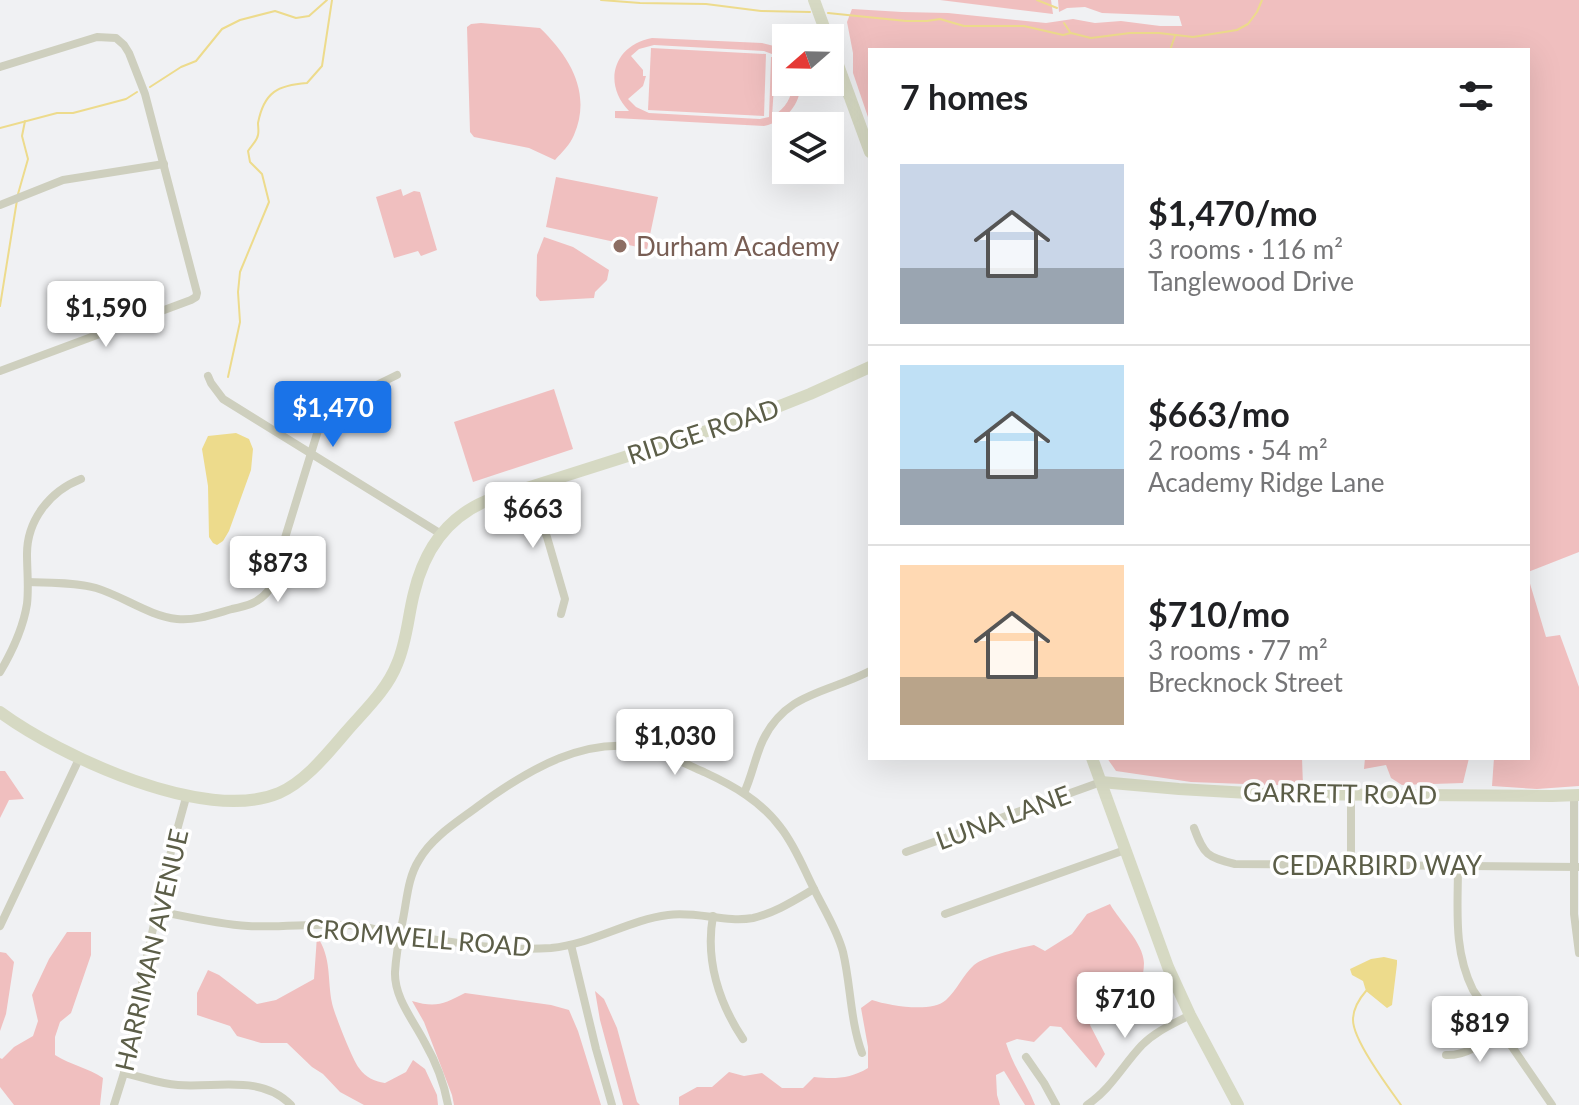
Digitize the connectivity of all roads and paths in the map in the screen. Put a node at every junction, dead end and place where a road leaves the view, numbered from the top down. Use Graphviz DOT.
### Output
graph roads {
  1 [pos="814,0"];
  2 [pos="823,24"];
  3 [pos="0,67"];
  4 [pos="844,82"];
  5 [pos="868,147"];
  6 [pos="164,164"];
  7 [pos="0,205"];
  8 [pos="868,368"];
  9 [pos="0,371"];
  10 [pos="397,375"];
  11 [pos="208,376"];
  12 [pos="309,453"];
  13 [pos="81,479"];
  14 [pos="520,490"];
  15 [pos="441,534"];
  16 [pos="28,582"];
  17 [pos="561,614"];
  18 [pos="0,672"];
  19 [pos="868,672"];
  20 [pos="0,712"];
  21 [pos="79,759"];
  22 [pos="1093,760"];
  23 [pos="1101,782"];
  24 [pos="744,793"];
  25 [pos="1351,793"];
  26 [pos="187,794"];
  27 [pos="1576,795"];
  28 [pos="1194,828"];
  29 [pos="1125,850"];
  30 [pos="906,852"];
  31 [pos="1351,864"];
  32 [pos="1458,865"];
  33 [pos="1576,867"];
  34 [pos="814,889"];
  35 [pos="158,911"];
  36 [pos="945,914"];
  37 [pos="713,916"];
  38 [pos="0,926"];
  39 [pos="400,934"];
  40 [pos="571,945"];
  41 [pos="1579,953"];
  42 [pos="1190,1015"];
  43 [pos="1500,1029"];
  44 [pos="743,1039"];
  45 [pos="862,1053"];
  46 [pos="1446,1055"];
  47 [pos="1026,1057"];
  48 [pos="124,1073"];
  49 [pos="114,1105"];
  50 [pos="291,1105"];
  51 [pos="448,1105"];
  52 [pos="612,1105"];
  53 [pos="1056,1105"];
  54 [pos="1087,1105"];
  55 [pos="1238,1105"];
  56 [pos="1552,1105"];
  1 -- 2 [label="street"];
  3 -- 6 [label="street"];
  4 -- 5 [label="street"];
  6 -- 7 [label="street"];
  6 -- 9 [label="street"];
  8 -- 14 [label="street, RIDGE ROAD"];
  10 -- 12 [label="street"];
  11 -- 12 [label="street"];
  12 -- 15 [label="street"];
  12 -- 16 [label="street"];
  13 -- 16 [label="street"];
  14 -- 15 [label="street, RIDGE ROAD"];
  14 -- 17 [label="street"];
  15 -- 26 [label="street, RIDGE ROAD"];
  16 -- 18 [label="street"];
  19 -- 24 [label="street"];
  20 -- 21 [label="street, RIDGE ROAD"];
  21 -- 26 [label="street, RIDGE ROAD"];
  21 -- 38 [label="street"];
  22 -- 23 [label="street"];
  23 -- 25 [label="street, GARRETT ROAD"];
  23 -- 29 [label="street"];
  23 -- 30 [label="street, LUNA LANE"];
  24 -- 34 [label="street"];
  24 -- 39 [label="street"];
  25 -- 27 [label="street, GARRETT ROAD"];
  25 -- 31 [label="street"];
  26 -- 35 [label="street, HARRIMAN AVENUE"];
  27 -- 33 [label="street"];
  28 -- 31 [label="street, CEDARBIRD WAY"];
  29 -- 36 [label="street"];
  29 -- 42 [label="street"];
  31 -- 32 [label="street, CEDARBIRD WAY"];
  32 -- 33 [label="street, CEDARBIRD WAY"];
  32 -- 43 [label="street"];
  33 -- 41 [label="street"];
  34 -- 37 [label="street, CROMWELL ROAD"];
  34 -- 45 [label="street"];
  35 -- 39 [label="street, CROMWELL ROAD"];
  35 -- 48 [label="street, HARRIMAN AVENUE"];
  37 -- 40 [label="street, CROMWELL ROAD"];
  37 -- 44 [label="street"];
  39 -- 40 [label="street, CROMWELL ROAD"];
  39 -- 51 [label="street"];
  40 -- 52 [label="street"];
  42 -- 54 [label="street"];
  42 -- 55 [label="street"];
  43 -- 46 [label="street"];
  43 -- 56 [label="street"];
  47 -- 53 [label="street"];
  48 -- 49 [label="street, HARRIMAN AVENUE"];
  48 -- 50 [label="street"];
}
